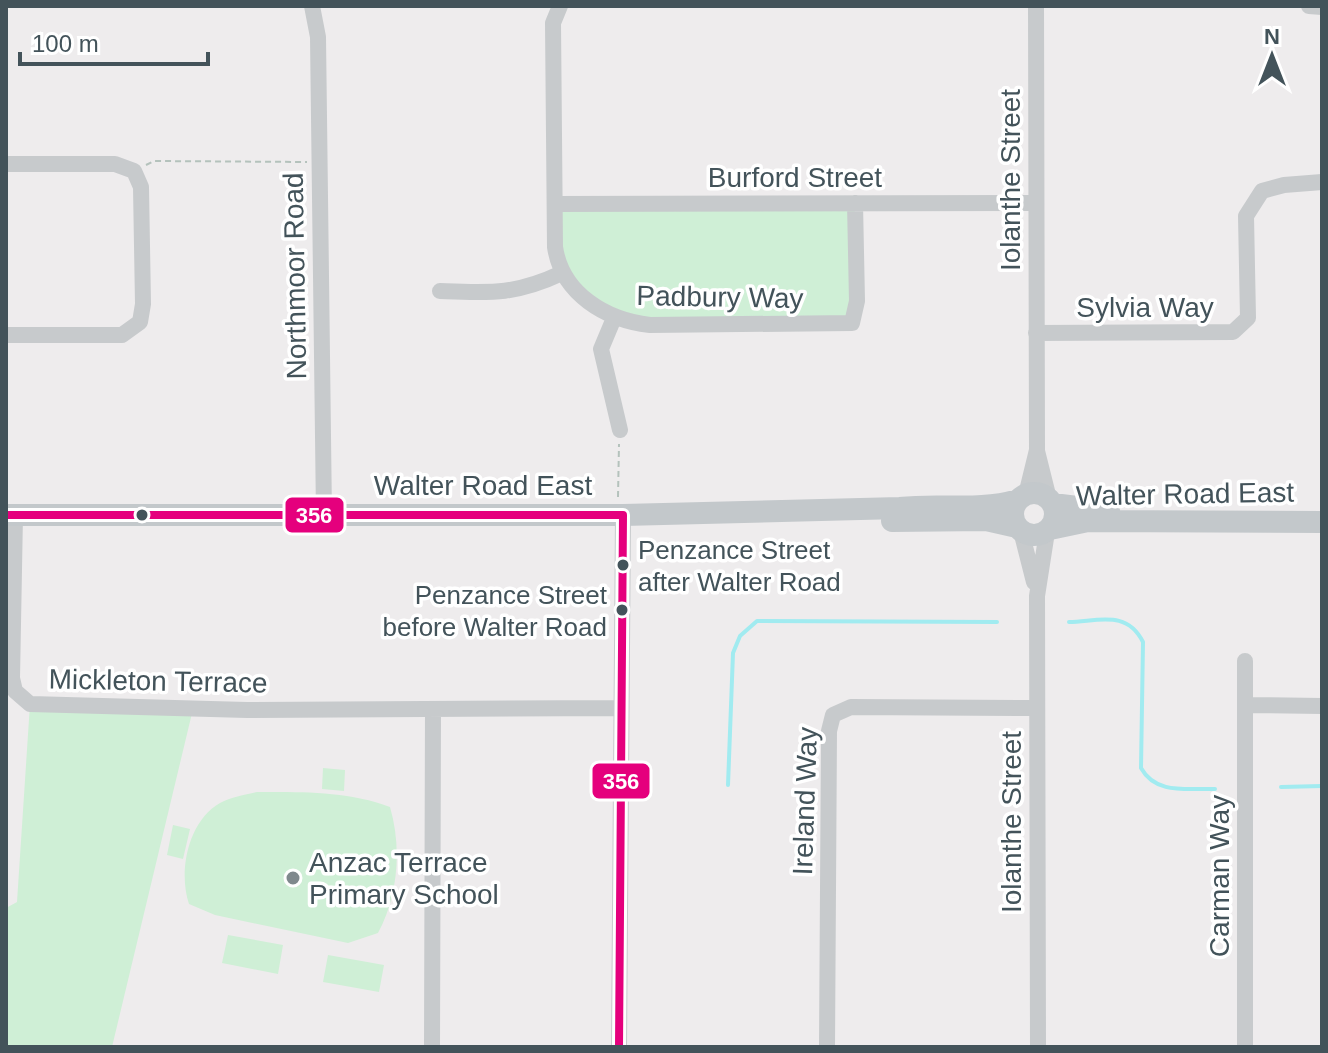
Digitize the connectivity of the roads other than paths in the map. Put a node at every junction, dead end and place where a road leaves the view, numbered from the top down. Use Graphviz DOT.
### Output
graph roads {
  1 [pos="313,6"];
  2 [pos="320,6"];
  3 [pos="326,6"];
  4 [pos="560,6"];
  5 [pos="1036,6"];
  6 [pos="1309,6"];
  7 [pos="1322,7"];
  8 [pos="318,37"];
  9 [pos="6,164"];
  10 [pos="1322,182"];
  11 [pos="855,203"];
  12 [pos="1036,203"];
  13 [pos="555,204"];
  14 [pos="562,273"];
  15 [pos="440,291"];
  16 [pos="614,318"];
  17 [pos="1036,333"];
  18 [pos="6,335"];
  19 [pos="620,430"];
  20 [pos="1037,450"];
  21 [pos="1022,498"];
  22 [pos="1051,501"];
  23 [pos="621,507"];
  24 [pos="1322,508"];
  25 [pos="720,513"];
  26 [pos="10,515"];
  27 [pos="324,515"];
  28 [pos="1322,522"];
  29 [pos="1019,529"];
  30 [pos="1048,530"];
  31 [pos="1037,596"];
  32 [pos="1245,661"];
  33 [pos="1245,705"];
  34 [pos="1322,706"];
  35 [pos="620,708"];
  36 [pos="1037,708"];
  37 [pos="433,709"];
  38 [pos="432,1047"];
  39 [pos="619,1047"];
  40 [pos="827,1047"];
  41 [pos="1038,1047"];
  42 [pos="1245,1047"];
  1 -- 2 [label="street"];
  1 -- 8 [label="street"];
  3 -- 8 [label="street"];
  4 -- 13 [label="street"];
  5 -- 12 [label="street, Iolanthe Street"];
  6 -- 7 [label="street"];
  8 -- 27 [label="street, Northmoor Road"];
  9 -- 18 [label="street"];
  10 -- 17 [label="street, Sylvia Way"];
  11 -- 12 [label="street, Burford Street"];
  11 -- 13 [label="street, Burford Street"];
  11 -- 16 [label="street, Padbury Way"];
  12 -- 17 [label="street, Iolanthe Street"];
  13 -- 14 [label="street"];
  14 -- 15 [label="street"];
  14 -- 16 [label="street, Padbury Way"];
  16 -- 19 [label="street"];
  17 -- 20 [label="street, Iolanthe Street"];
  20 -- 21 [label="street, Iolanthe Street"];
  20 -- 22 [label="street, Iolanthe Street"];
  21 -- 22 [label="main road"];
  21 -- 25 [label="main road, Walter Road East"];
  21 -- 29 [label="main road"];
  22 -- 24 [label="main road, Walter Road East"];
  22 -- 30 [label="main road"];
  23 -- 25 [label="main road, Walter Road East"];
  23 -- 27 [label="main road, Walter Road East"];
  23 -- 35 [label="street"];
  25 -- 29 [label="main road, Walter Road East"];
  26 -- 27 [label="main road, Walter Road East"];
  26 -- 37 [label="street, Mickleton Terrace"];
  28 -- 30 [label="main road, Walter Road East"];
  29 -- 30 [label="main road"];
  29 -- 31 [label="street, Iolanthe Street"];
  30 -- 31 [label="street, Iolanthe Street"];
  31 -- 36 [label="street, Iolanthe Street"];
  32 -- 33 [label="street, Carman Way"];
  33 -- 34 [label="street"];
  33 -- 42 [label="street, Carman Way"];
  35 -- 37 [label="street, Mickleton Terrace"];
  35 -- 39 [label="street"];
  36 -- 40 [label="street, Ireland Way"];
  36 -- 41 [label="street, Iolanthe Street"];
  37 -- 38 [label="street"];
}
